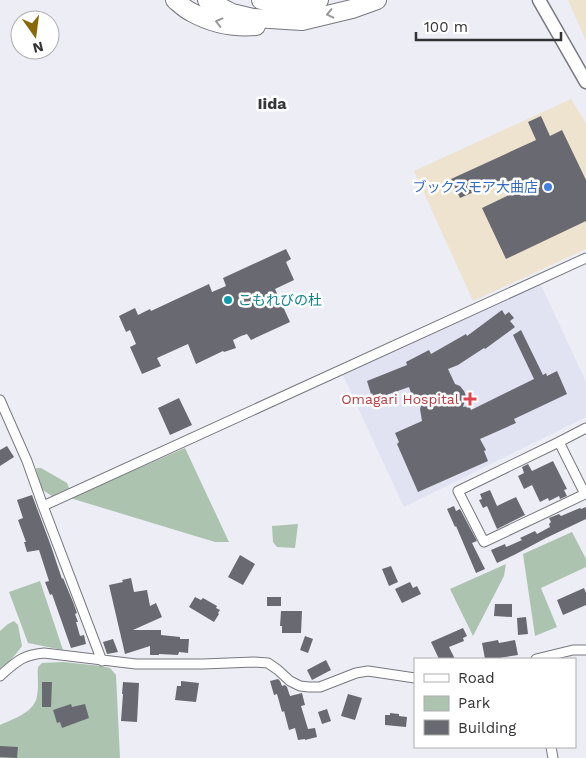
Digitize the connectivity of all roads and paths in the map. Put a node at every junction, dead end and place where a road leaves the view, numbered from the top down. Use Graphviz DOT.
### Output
graph roads {
  1 [pos="174,0"];
  2 [pos="207,0"];
  3 [pos="261,0"];
  4 [pos="319,0"];
  5 [pos="377,0"];
  6 [pos="540,0"];
  7 [pos="302,21"];
  8 [pos="586,82"];
  9 [pos="586,258"];
  10 [pos="0,400"];
  11 [pos="586,428"];
  12 [pos="558,442"];
  13 [pos="43,506"];
  14 [pos="586,650"];
  15 [pos="540,658"];
  16 [pos="102,661"];
  17 [pos="0,676"];
  18 [pos="414,678"];
  7 -- 1 [label="highway, one-way"];
  2 -- 7 [label="highway"];
  3 -- 4 [label="highway"];
  5 -- 7 [label="highway, one-way"];
  6 -- 8 [label="street"];
  9 -- 13 [label="street"];
  10 -- 13 [label="street"];
  11 -- 12 [label="street"];
  12 -- 12 [label="street"];
  13 -- 16 [label="street"];
  14 -- 15 [label="street"];
  16 -- 17 [label="street"];
  16 -- 18 [label="street"];
}
